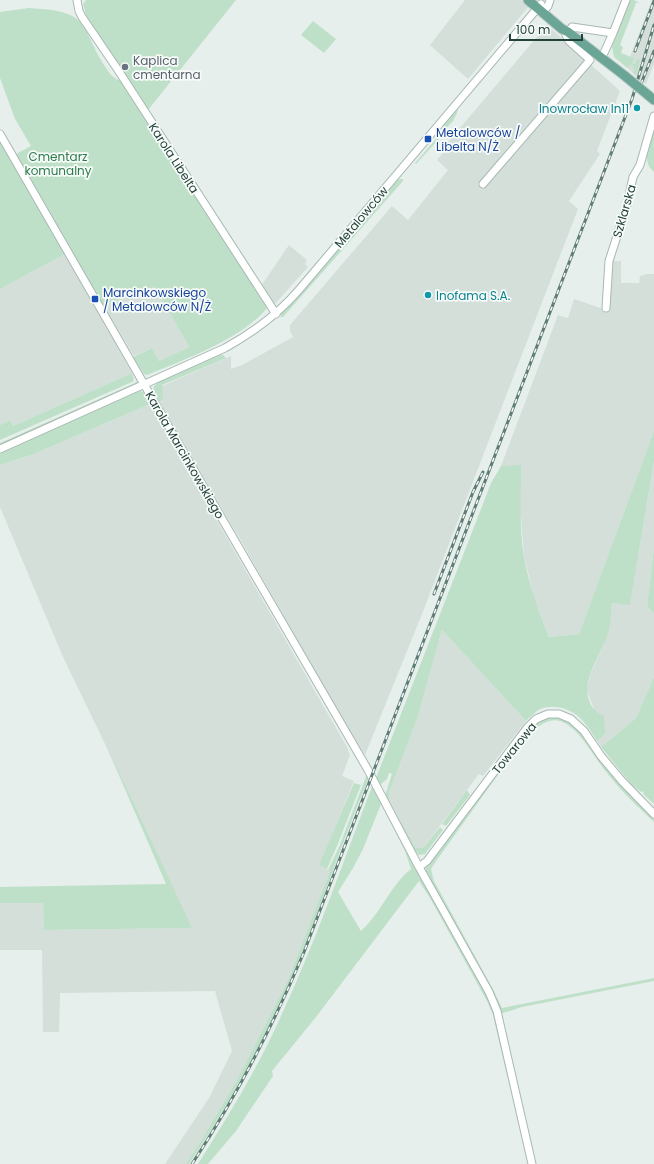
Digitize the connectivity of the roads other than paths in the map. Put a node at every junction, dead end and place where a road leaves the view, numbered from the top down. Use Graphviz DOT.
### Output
graph roads {
  1 [pos="77,0"];
  2 [pos="528,0"];
  3 [pos="626,0"];
  4 [pos="542,6"];
  5 [pos="568,32"];
  6 [pos="613,33"];
  7 [pos="601,57"];
  8 [pos="651,98"];
  9 [pos="654,116"];
  10 [pos="0,134"];
  11 [pos="483,184"];
  12 [pos="606,308"];
  13 [pos="276,314"];
  14 [pos="144,385"];
  15 [pos="0,449"];
  16 [pos="654,814"];
  17 [pos="419,867"];
  18 [pos="532,1164"];
  1 -- 13 [label="street, Karola Libelta"];
  2 -- 4 [label="main road"];
  3 -- 6 [label="street"];
  4 -- 5 [label="main road"];
  4 -- 13 [label="street, Metalowców"];
  5 -- 6 [label="street"];
  5 -- 7 [label="main road"];
  5 -- 11 [label="street"];
  6 -- 7 [label="street"];
  7 -- 8 [label="main road, bridge"];
  9 -- 12 [label="street, Szklarska"];
  10 -- 14 [label="street, Karola Marcinkowskiego"];
  13 -- 14 [label="street, Metalowców"];
  14 -- 15 [label="street, Metalowców"];
  14 -- 17 [label="street, Karola Marcinkowskiego"];
  16 -- 17 [label="street, Towarowa"];
  17 -- 18 [label="street, Karola Marcinkowskiego"];
}
